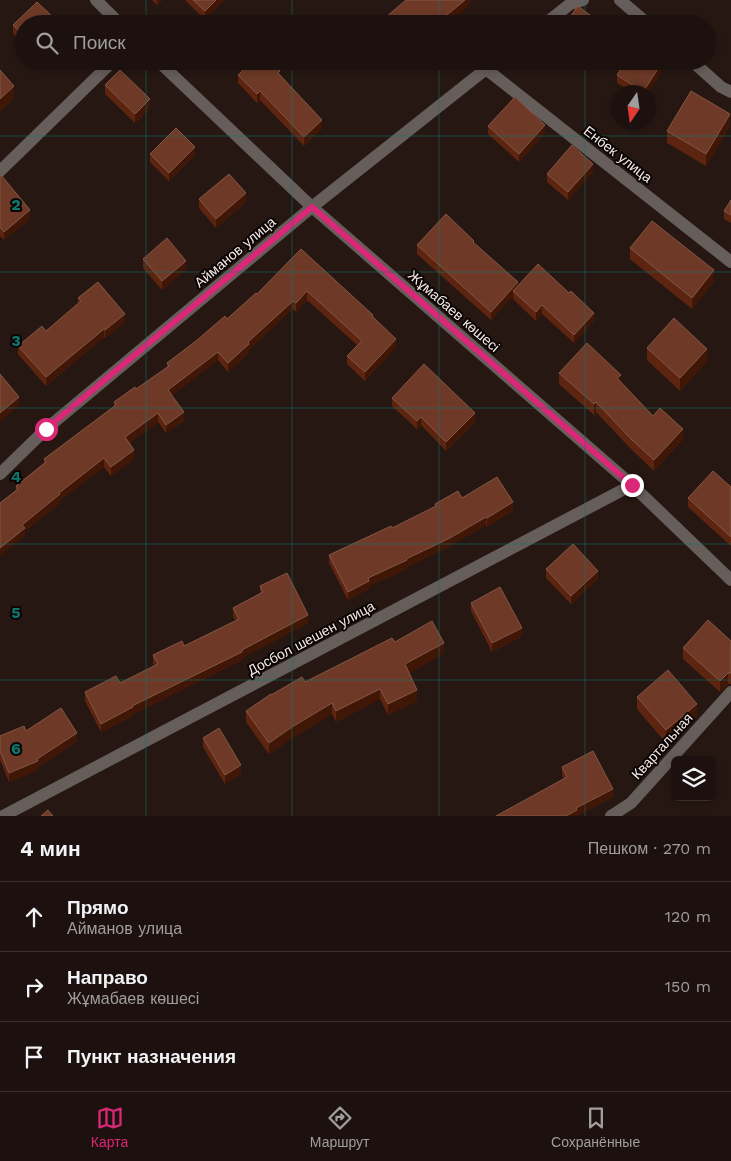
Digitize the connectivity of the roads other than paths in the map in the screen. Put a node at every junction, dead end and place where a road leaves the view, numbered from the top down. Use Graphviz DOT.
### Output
graph roads {
  1 [pos="96,0"];
  2 [pos="583,0"];
  3 [pos="620,0"];
  4 [pos="111,15"];
  5 [pos="556,15"];
  6 [pos="638,15"];
  7 [pos="104,70"];
  8 [pos="167,70"];
  9 [pos="485,70"];
  10 [pos="497,70"];
  11 [pos="702,70"];
  12 [pos="731,92"];
  13 [pos="0,171"];
  14 [pos="312,207"];
  15 [pos="731,262"];
  16 [pos="0,474"];
  17 [pos="632,485"];
  18 [pos="731,580"];
  19 [pos="731,692"];
  20 [pos="3,816"];
  21 [pos="611,816"];
  1 -- 4 [label="street"];
  2 -- 5 [label="street"];
  3 -- 6 [label="street"];
  7 -- 13 [label="street"];
  8 -- 14 [label="street, Жұмабаев көшесі"];
  9 -- 14 [label="street, Айманов улица"];
  10 -- 15 [label="street, Енбек улица"];
  11 -- 12 [label="street"];
  14 -- 16 [label="street, Айманов улица"];
  14 -- 17 [label="street, Жұмабаев көшесі"];
  17 -- 18 [label="street, Жұмабаев көшесі"];
  17 -- 20 [label="street, Досбол шешен улица"];
  19 -- 21 [label="street, Квартальная"];
}
